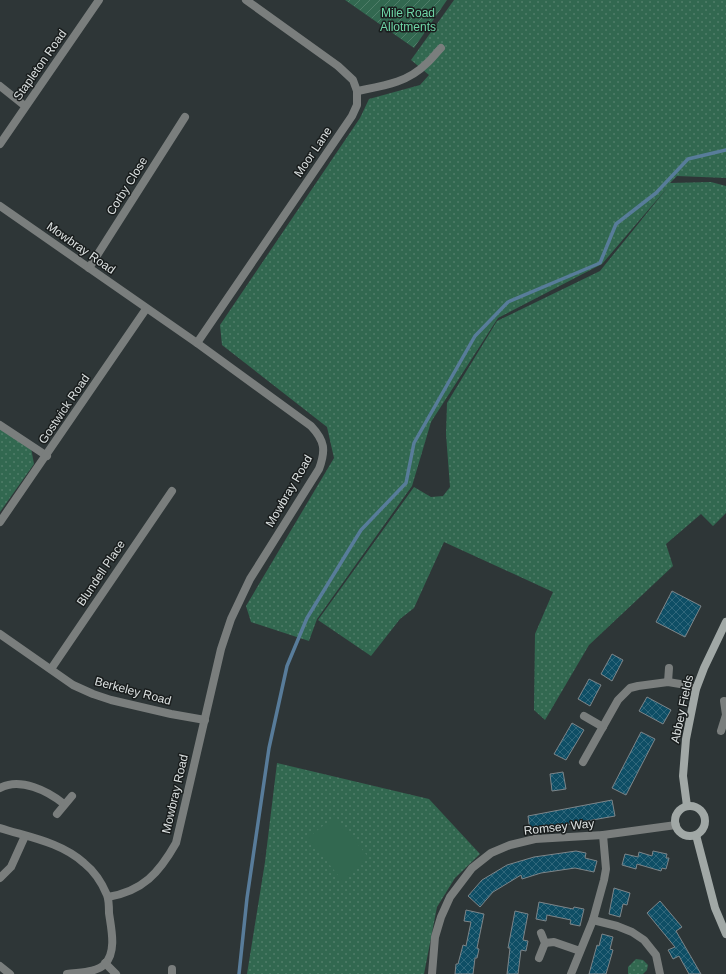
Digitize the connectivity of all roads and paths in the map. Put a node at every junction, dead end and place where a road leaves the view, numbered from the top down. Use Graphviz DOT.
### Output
graph roads {
  1 [pos="99,0"];
  2 [pos="246,0"];
  3 [pos="441,48"];
  4 [pos="0,86"];
  5 [pos="357,91"];
  6 [pos="25,106"];
  7 [pos="185,117"];
  8 [pos="0,144"];
  9 [pos="0,206"];
  10 [pos="89,268"];
  11 [pos="146,309"];
  12 [pos="196,343"];
  13 [pos="0,425"];
  14 [pos="47,456"];
  15 [pos="172,491"];
  16 [pos="0,522"];
  17 [pos="726,622"];
  18 [pos="0,634"];
  19 [pos="669,668"];
  20 [pos="51,669"];
  21 [pos="668,682"];
  22 [pos="696,689"];
  23 [pos="724,701"];
  24 [pos="726,715"];
  25 [pos="584,716"];
  26 [pos="205,720"];
  27 [pos="603,727"];
  28 [pos="721,731"];
  29 [pos="583,762"];
  30 [pos="0,788"];
  31 [pos="72,796"];
  32 [pos="64,804"];
  33 [pos="687,806"];
  34 [pos="57,814"];
  35 [pos="676,825"];
  36 [pos="0,828"];
  37 [pos="603,835"];
  38 [pos="696,835"];
  39 [pos="25,836"];
  40 [pos="0,878"];
  41 [pos="108,896"];
  42 [pos="593,920"];
  43 [pos="541,933"];
  44 [pos="726,934"];
  45 [pos="546,943"];
  46 [pos="580,951"];
  47 [pos="539,958"];
  48 [pos="105,963"];
  49 [pos="0,966"];
  50 [pos="10,974"];
  51 [pos="67,974"];
  52 [pos="116,974"];
  53 [pos="432,974"];
  54 [pos="571,974"];
  55 [pos="660,974"];
  1 -- 6 [label="street, Stapleton Road"];
  2 -- 5 [label="street"];
  3 -- 5 [label="street"];
  4 -- 6 [label="street"];
  5 -- 12 [label="street, Moor Lane"];
  6 -- 8 [label="street, Stapleton Road"];
  7 -- 10 [label="street, Corby Close"];
  9 -- 10 [label="street, Mowbray Road"];
  10 -- 11 [label="street, Mowbray Road"];
  11 -- 12 [label="street, Mowbray Road"];
  11 -- 14 [label="street, Gostwick Road"];
  12 -- 26 [label="street, Mowbray Road"];
  13 -- 14 [label="street"];
  14 -- 16 [label="street, Gostwick Road"];
  15 -- 20 [label="street, Blundell Place"];
  17 -- 22 [label="street, Abbey Fields"];
  18 -- 20 [label="street, Berkeley Road"];
  19 -- 21 [label="street"];
  20 -- 26 [label="street, Berkeley Road"];
  21 -- 22 [label="street"];
  21 -- 27 [label="street"];
  22 -- 33 [label="street, Abbey Fields"];
  23 -- 24 [label="street"];
  24 -- 28 [label="street"];
  25 -- 27 [label="street"];
  26 -- 41 [label="street, Mowbray Road"];
  27 -- 29 [label="street"];
  30 -- 32 [label="street"];
  31 -- 32 [label="street"];
  32 -- 34 [label="street"];
  33 -- 35 [label="street"];
  33 -- 38 [label="street"];
  35 -- 37 [label="street, Romsey Way"];
  35 -- 38 [label="street"];
  36 -- 39 [label="street"];
  37 -- 42 [label="street"];
  37 -- 53 [label="street, Romsey Way"];
  38 -- 44 [label="street"];
  39 -- 40 [label="street"];
  39 -- 41 [label="street"];
  41 -- 48 [label="street"];
  42 -- 46 [label="street"];
  42 -- 55 [label="street"];
  43 -- 45 [label="street"];
  45 -- 46 [label="street"];
  45 -- 47 [label="street"];
  46 -- 54 [label="street"];
  48 -- 51 [label="street"];
  48 -- 52 [label="street"];
  49 -- 50 [label="street"];
}
